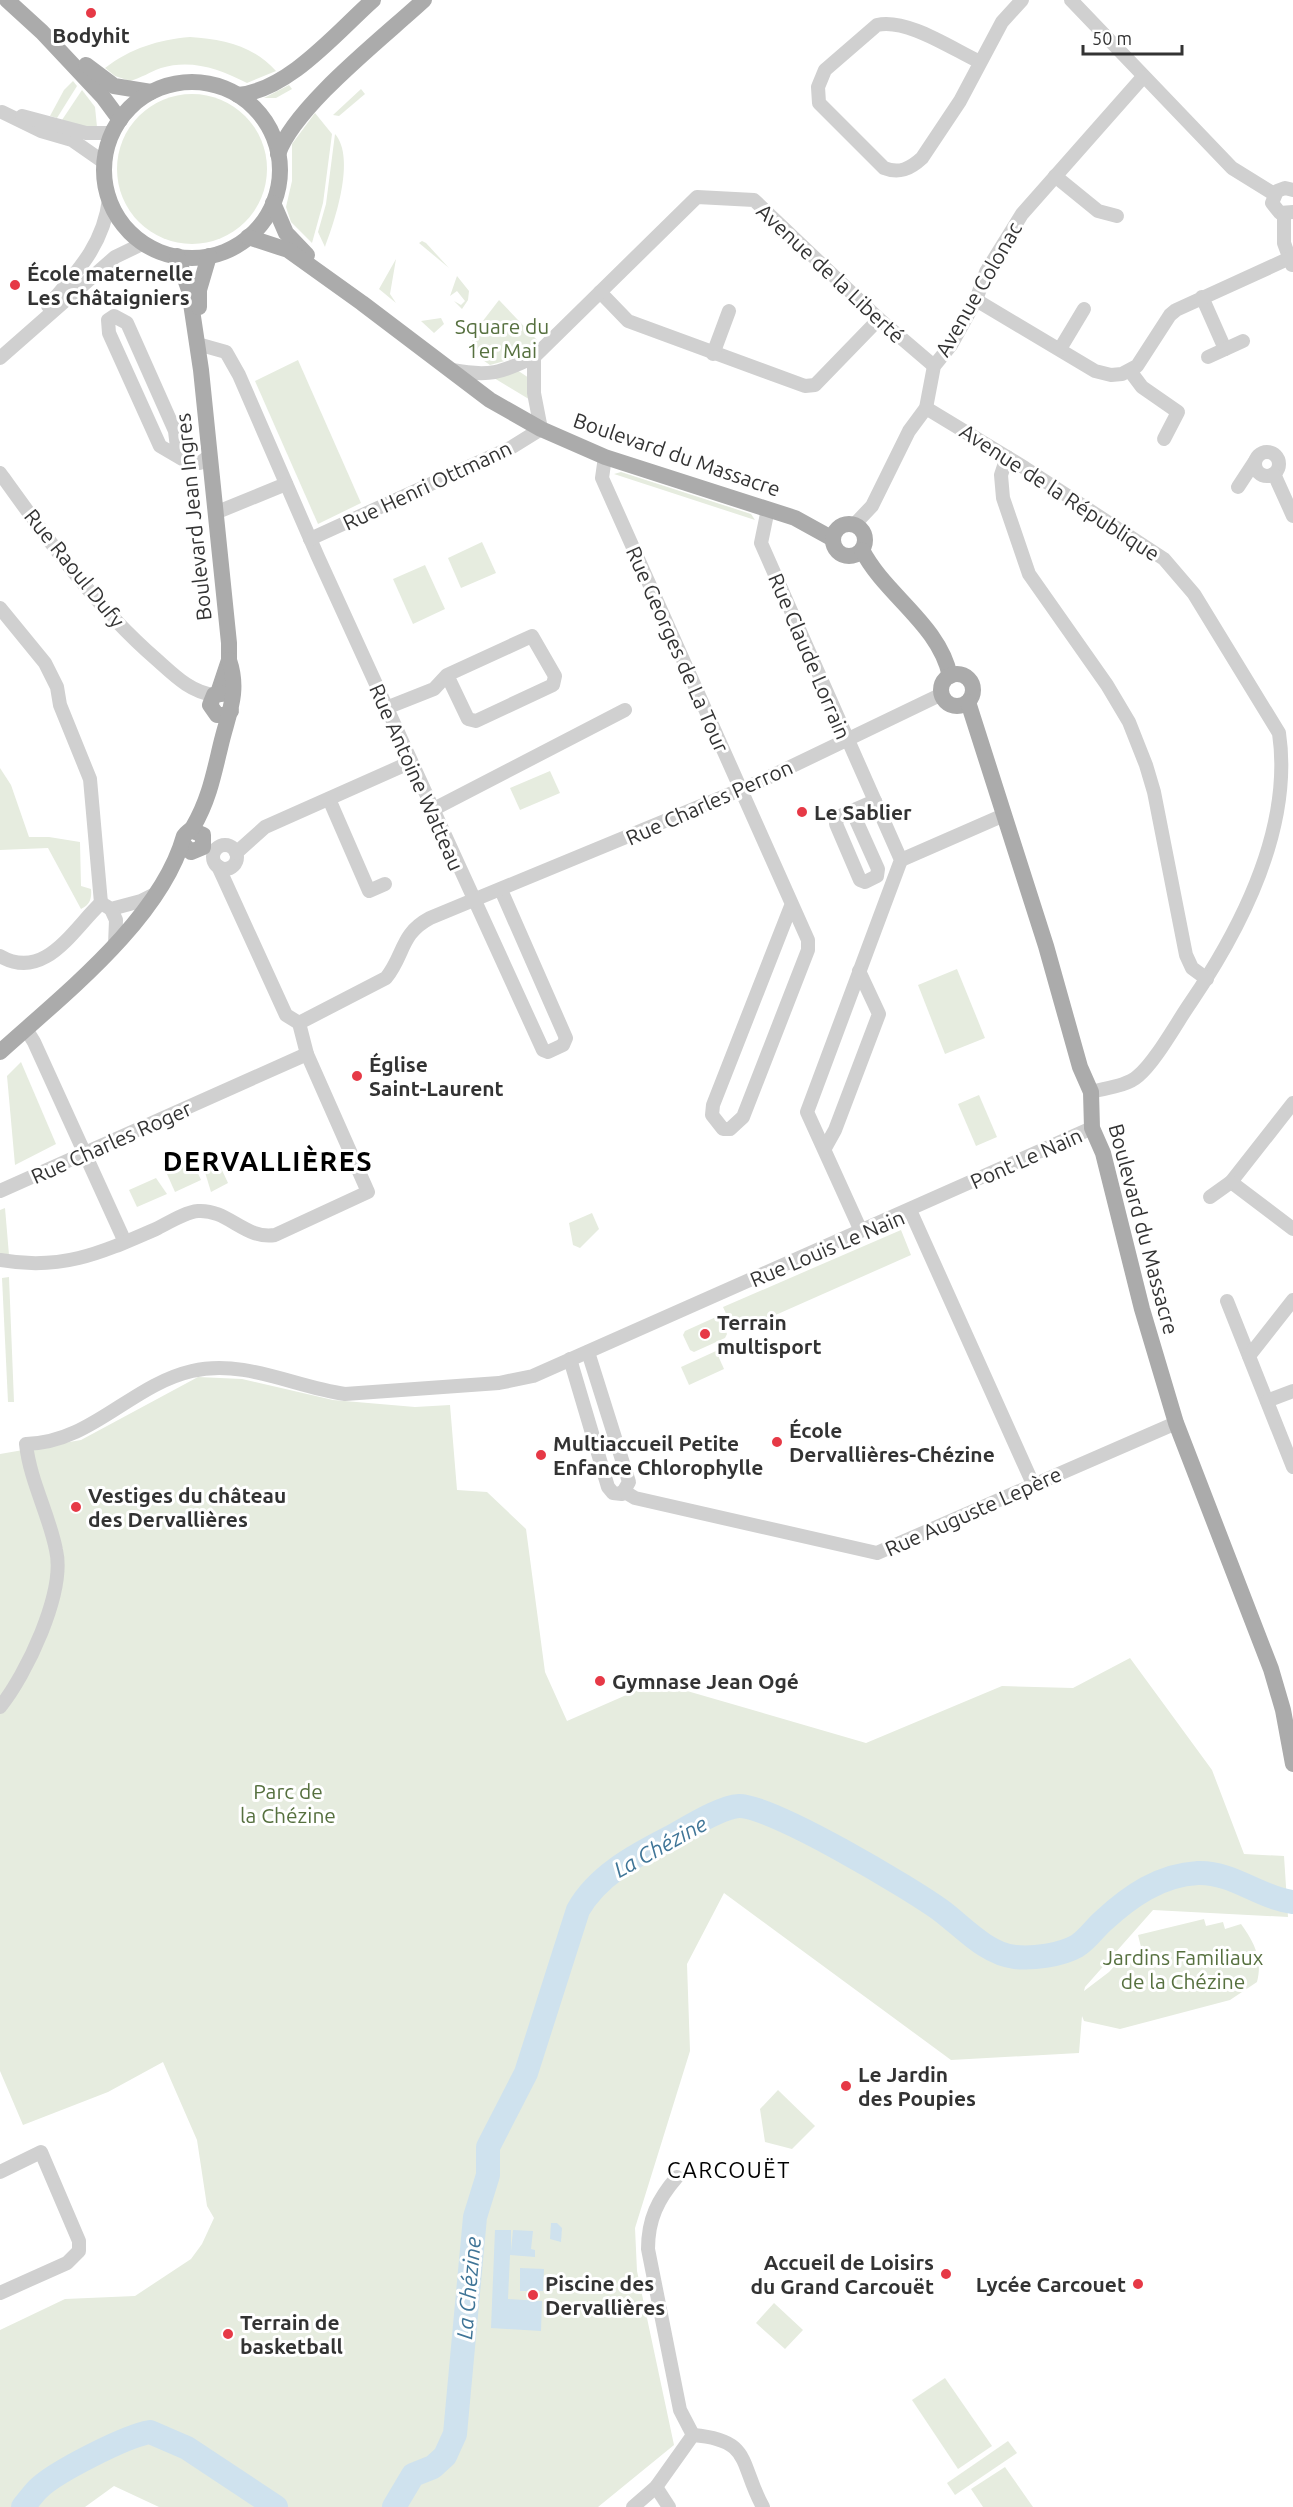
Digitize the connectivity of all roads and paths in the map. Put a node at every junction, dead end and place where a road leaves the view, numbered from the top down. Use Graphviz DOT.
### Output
graph roads {
  1 [pos="7,0"];
  2 [pos="373,0"];
  3 [pos="424,0"];
  4 [pos="1022,0"];
  5 [pos="1071,0"];
  6 [pos="42,32"];
  7 [pos="980,63"];
  8 [pos="1143,77"];
  9 [pos="151,92"];
  10 [pos="238,95"];
  11 [pos="1,111"];
  12 [pos="116,127"];
  13 [pos="278,154"];
  14 [pos="105,163"];
  15 [pos="1055,176"];
  16 [pos="1293,190"];
  17 [pos="1274,194"];
  18 [pos="109,199"];
  19 [pos="273,203"];
  20 [pos="1288,213"];
  21 [pos="1117,216"];
  22 [pos="248,237"];
  23 [pos="144,243"];
  24 [pos="177,256"];
  25 [pos="209,256"];
  26 [pos="1291,262"];
  27 [pos="600,292"];
  28 [pos="1202,297"];
  29 [pos="976,300"];
  30 [pos="362,303"];
  31 [pos="1084,309"];
  32 [pos="729,310"];
  33 [pos="879,319"];
  34 [pos="21,338"];
  35 [pos="1243,341"];
  36 [pos="201,345"];
  37 [pos="1060,349"];
  38 [pos="1225,349"];
  39 [pos="712,354"];
  40 [pos="534,357"];
  41 [pos="1208,357"];
  42 [pos="0,358"];
  43 [pos="934,366"];
  44 [pos="201,370"];
  45 [pos="450,370"];
  46 [pos="1130,371"];
  47 [pos="926,408"];
  48 [pos="541,429"];
  49 [pos="1164,439"];
  50 [pos="178,456"];
  51 [pos="209,456"];
  52 [pos="605,457"];
  53 [pos="1007,457"];
  54 [pos="1255,461"];
  55 [pos="1293,463"];
  56 [pos="1276,470"];
  57 [pos="0,473"];
  58 [pos="286,484"];
  59 [pos="1238,487"];
  60 [pos="768,509"];
  61 [pos="215,513"];
  62 [pos="1293,516"];
  63 [pos="854,525"];
  64 [pos="310,539"];
  65 [pos="833,539"];
  66 [pos="862,550"];
  67 [pos="0,608"];
  68 [pos="447,675"];
  69 [pos="950,676"];
  70 [pos="942,694"];
  71 [pos="220,702"];
  72 [pos="968,702"];
  73 [pos="386,708"];
  74 [pos="625,710"];
  75 [pos="846,739"];
  76 [pos="411,762"];
  77 [pos="740,789"];
  78 [pos="329,799"];
  79 [pos="875,801"];
  80 [pos="432,810"];
  81 [pos="852,811"];
  82 [pos="1004,815"];
  83 [pos="195,842"];
  84 [pos="224,856"];
  85 [pos="901,860"];
  86 [pos="385,884"];
  87 [pos="162,886"];
  88 [pos="501,890"];
  89 [pos="473,900"];
  90 [pos="106,906"];
  91 [pos="791,906"];
  92 [pos="115,945"];
  93 [pos="0,957"];
  94 [pos="859,971"];
  95 [pos="1206,979"];
  96 [pos="299,1023"];
  97 [pos="26,1029"];
  98 [pos="0,1052"];
  99 [pos="307,1054"];
  100 [pos="1091,1092"];
  101 [pos="1293,1103"];
  102 [pos="1092,1128"];
  103 [pos="825,1149"];
  104 [pos="83,1154"];
  105 [pos="1231,1182"];
  106 [pos="0,1191"];
  107 [pos="1210,1197"];
  108 [pos="910,1210"];
  109 [pos="1293,1229"];
  110 [pos="861,1231"];
  111 [pos="125,1242"];
  112 [pos="0,1260"];
  113 [pos="1293,1300"];
  114 [pos="1227,1301"];
  115 [pos="588,1352"];
  116 [pos="1249,1356"];
  117 [pos="570,1359"];
  118 [pos="1293,1391"];
  119 [pos="1267,1401"];
  120 [pos="1176,1423"];
  121 [pos="1293,1467"];
  122 [pos="1033,1485"];
  123 [pos="625,1492"];
  124 [pos="0,1707"];
  125 [pos="1292,1756"];
  126 [pos="0,2172"];
  127 [pos="677,2177"];
  128 [pos="0,2293"];
  129 [pos="693,2435"];
  130 [pos="656,2487"];
  131 [pos="633,2507"];
  132 [pos="669,2507"];
  133 [pos="763,2507"];
  1 -- 6 [label="main road"];
  2 -- 10 [label="main road"];
  3 -- 13 [label="main road"];
  4 -- 7 [label="street"];
  5 -- 8 [label="street"];
  6 -- 9 [label="main road"];
  6 -- 12 [label="main road"];
  7 -- 7 [label="street"];
  8 -- 15 [label="street, Avenue Colonac"];
  8 -- 17 [label="street"];
  9 -- 10 [label="main road"];
  9 -- 12 [label="main road"];
  10 -- 13 [label="main road"];
  11 -- 12 [label="street"];
  11 -- 14 [label="street"];
  12 -- 14 [label="main road"];
  13 -- 19 [label="main road"];
  14 -- 18 [label="main road"];
  15 -- 21 [label="street"];
  15 -- 29 [label="street, Avenue Colonac"];
  16 -- 17 [label="street"];
  17 -- 20 [label="street"];
  18 -- 23 [label="main road"];
  18 -- 34 [label="street"];
  19 -- 22 [label="main road"];
  19 -- 30 [label="main road, Boulevard du Massacre"];
  20 -- 26 [label="street"];
  22 -- 25 [label="main road"];
  22 -- 30 [label="main road, Boulevard du Massacre"];
  23 -- 24 [label="main road"];
  23 -- 34 [label="street"];
  24 -- 25 [label="main road"];
  24 -- 44 [label="main road, Boulevard Jean Ingres"];
  25 -- 36 [label="main road, Boulevard Jean Ingres"];
  26 -- 28 [label="street"];
  27 -- 33 [label="street, Avenue de la Liberté"];
  27 -- 39 [label="street"];
  27 -- 40 [label="street, Avenue de la Liberté"];
  28 -- 38 [label="street"];
  28 -- 46 [label="street"];
  29 -- 37 [label="street"];
  29 -- 43 [label="street, Avenue Colonac"];
  30 -- 45 [label="main road, Boulevard du Massacre"];
  31 -- 37 [label="street"];
  32 -- 39 [label="street"];
  33 -- 39 [label="street"];
  33 -- 43 [label="street, Avenue de la Liberté"];
  34 -- 42 [label="street"];
  35 -- 38 [label="street"];
  36 -- 44 [label="main road, Boulevard Jean Ingres"];
  36 -- 58 [label="street, Rue Antoine Watteau"];
  37 -- 46 [label="street"];
  38 -- 41 [label="street"];
  40 -- 45 [label="street, Avenue de la Liberté"];
  40 -- 48 [label="street"];
  43 -- 47 [label="street, Avenue Colonac"];
  44 -- 51 [label="main road, Boulevard Jean Ingres"];
  45 -- 48 [label="main road, Boulevard du Massacre"];
  46 -- 49 [label="street"];
  47 -- 53 [label="street, Avenue de la République"];
  47 -- 63 [label="street, Avenue Colonac"];
  48 -- 52 [label="main road, Boulevard du Massacre"];
  48 -- 64 [label="street, Rue Henri Ottmann"];
  50 -- 50 [label="street"];
  50 -- 51 [label="street"];
  51 -- 61 [label="main road, Boulevard Jean Ingres"];
  52 -- 60 [label="main road, Boulevard du Massacre"];
  52 -- 77 [label="street, Rue Georges de La Tour"];
  53 -- 95 [label="street"];
  53 -- 95 [label="street, Avenue de la République"];
  54 -- 56 [label="street"];
  54 -- 56 [label="street"];
  54 -- 59 [label="street"];
  55 -- 56 [label="street"];
  56 -- 62 [label="street"];
  57 -- 71 [label="street, Rue Raoul Dufy"];
  58 -- 61 [label="street"];
  58 -- 64 [label="street, Rue Antoine Watteau"];
  60 -- 65 [label="main road, Boulevard du Massacre"];
  60 -- 75 [label="street, Rue Claude Lorrain"];
  61 -- 71 [label="main road, Boulevard Jean Ingres"];
  63 -- 65 [label="main road"];
  63 -- 66 [label="main road"];
  64 -- 73 [label="street, Rue Antoine Watteau"];
  65 -- 66 [label="main road"];
  66 -- 69 [label="main road"];
  67 -- 90 [label="street"];
  68 -- 68 [label="street"];
  68 -- 73 [label="street"];
  69 -- 70 [label="main road"];
  69 -- 72 [label="main road"];
  70 -- 72 [label="main road"];
  70 -- 75 [label="street, Rue Charles Perron"];
  71 -- 83 [label="main road, Boulevard Jean Ingres"];
  72 -- 82 [label="main road, Boulevard du Massacre"];
  73 -- 76 [label="street, Rue Antoine Watteau"];
  74 -- 80 [label="street"];
  75 -- 77 [label="street, Rue Charles Perron"];
  75 -- 79 [label="street, Rue Claude Lorrain"];
  76 -- 78 [label="street"];
  76 -- 80 [label="street, Rue Antoine Watteau"];
  77 -- 88 [label="street, Rue Charles Perron"];
  77 -- 91 [label="street, Rue Georges de La Tour"];
  78 -- 84 [label="street"];
  78 -- 86 [label="street"];
  79 -- 81 [label="street"];
  79 -- 85 [label="street, Rue Claude Lorrain"];
  80 -- 89 [label="street, Rue Antoine Watteau"];
  81 -- 81 [label="street"];
  82 -- 85 [label="street"];
  82 -- 100 [label="main road, Boulevard du Massacre"];
  83 -- 84 [label="street"];
  83 -- 87 [label="main road, Boulevard Jean Ingres"];
  84 -- 96 [label="street"];
  85 -- 94 [label="street"];
  87 -- 90 [label="street"];
  87 -- 92 [label="main road, Boulevard Jean Ingres"];
  88 -- 89 [label="street, Rue Charles Perron"];
  88 -- 89 [label="street, Rue Antoine Watteau"];
  89 -- 96 [label="street, Rue Charles Perron"];
  90 -- 92 [label="street"];
  90 -- 93 [label="street"];
  91 -- 91 [label="street, Rue Georges de La Tour"];
  92 -- 97 [label="main road, Boulevard Jean Ingres"];
  94 -- 103 [label="street"];
  94 -- 103 [label="street"];
  95 -- 100 [label="street, Avenue de la République"];
  96 -- 99 [label="street"];
  97 -- 98 [label="main road, Boulevard Jean Ingres"];
  97 -- 104 [label="street"];
  99 -- 104 [label="street, Rue Charles Roger"];
  99 -- 111 [label="street"];
  100 -- 102 [label="main road, Boulevard du Massacre"];
  101 -- 105 [label="street"];
  102 -- 108 [label="street, Pont Le Nain"];
  102 -- 120 [label="main road, Boulevard du Massacre"];
  103 -- 110 [label="street"];
  104 -- 106 [label="street, Rue Charles Roger"];
  104 -- 111 [label="street"];
  105 -- 107 [label="street"];
  105 -- 109 [label="street"];
  108 -- 110 [label="street, Rue Louis Le Nain"];
  108 -- 122 [label="street, Rue Louis Le Nain"];
  110 -- 115 [label="street, Rue Louis Le Nain"];
  111 -- 112 [label="street"];
  113 -- 116 [label="street"];
  114 -- 116 [label="street"];
  115 -- 117 [label="street, Rue Louis Le Nain"];
  115 -- 123 [label="street"];
  116 -- 119 [label="street"];
  117 -- 123 [label="street, Rue Auguste Lepère"];
  117 -- 124 [label="street, Rue Louis Le Nain"];
  118 -- 119 [label="street"];
  119 -- 121 [label="street"];
  120 -- 122 [label="street, Rue Auguste Lepère"];
  120 -- 125 [label="main road, Boulevard du Massacre"];
  122 -- 123 [label="street, Rue Auguste Lepère"];
  126 -- 128 [label="street"];
  127 -- 129 [label="street"];
  129 -- 130 [label="street"];
  129 -- 133 [label="street"];
  130 -- 131 [label="street"];
  130 -- 132 [label="street"];
}
